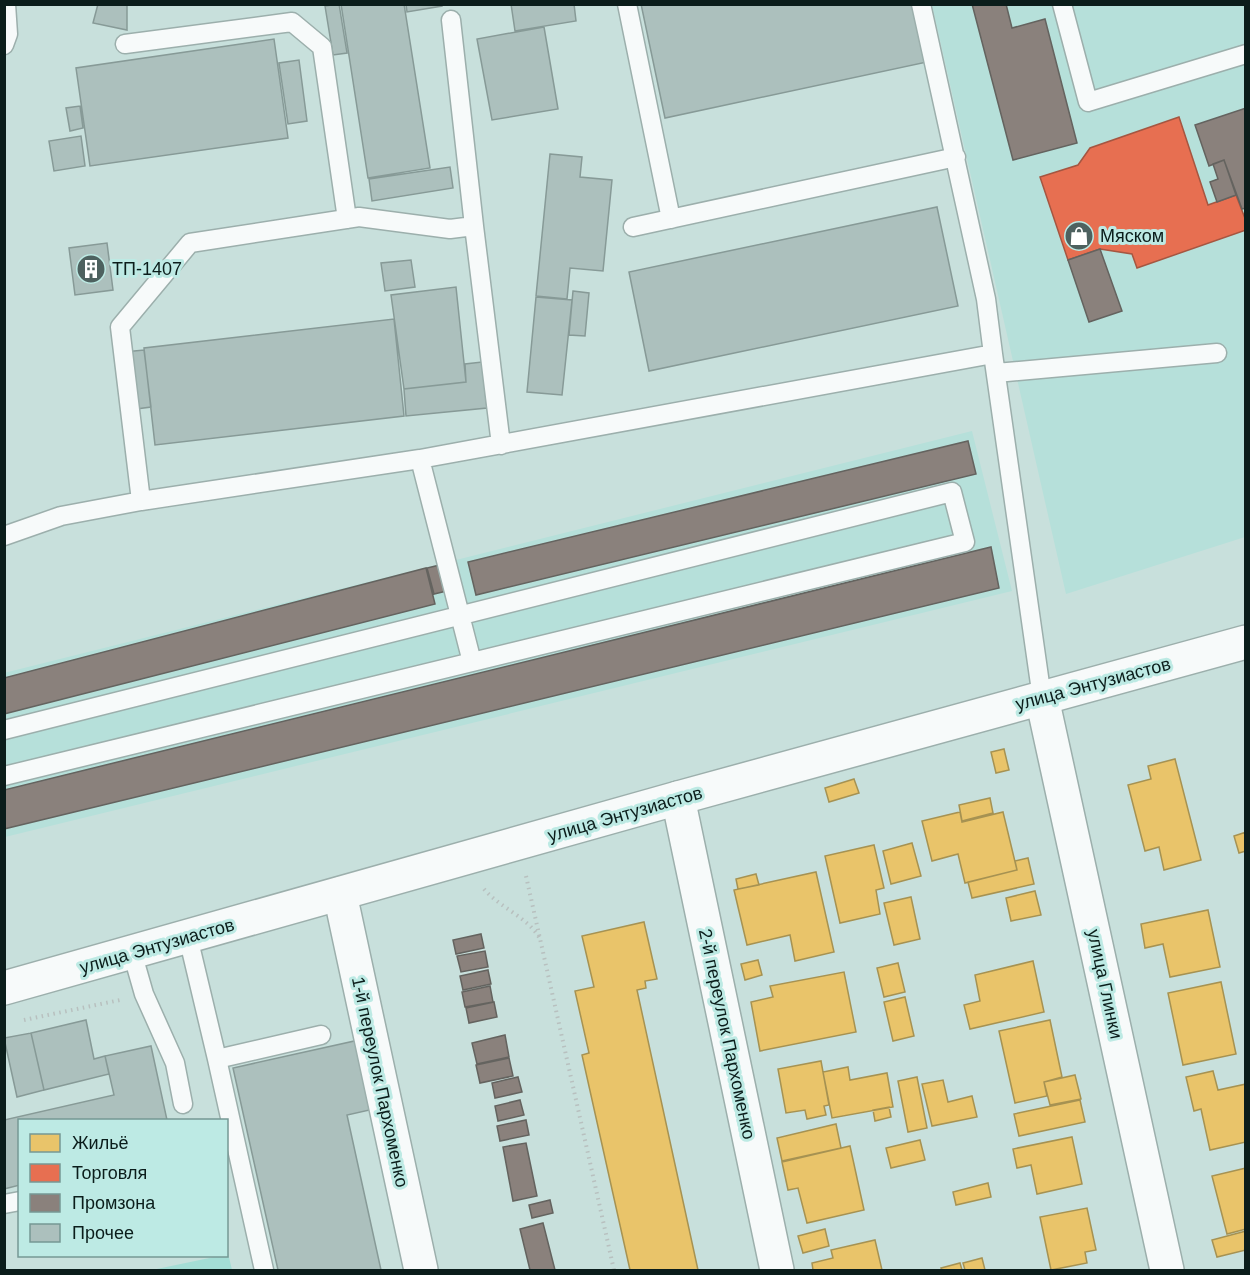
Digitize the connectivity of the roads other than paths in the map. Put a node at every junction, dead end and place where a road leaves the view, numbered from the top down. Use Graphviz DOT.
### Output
graph roads {
  1 [pos="6,4"];
  2 [pos="627,4"];
  3 [pos="921,4"];
  4 [pos="1062,4"];
  5 [pos="451,20"];
  6 [pos="124,44"];
  7 [pos="4,45"];
  8 [pos="1245,54"];
  9 [pos="956,157"];
  10 [pos="347,219"];
  11 [pos="671,219"];
  12 [pos="474,226"];
  13 [pos="633,227"];
  14 [pos="1217,353"];
  15 [pos="995,363"];
  16 [pos="501,445"];
  17 [pos="420,459"];
  18 [pos="141,501"];
  19 [pos="4,536"];
  20 [pos="461,616"];
  21 [pos="1245,642"];
  22 [pos="472,662"];
  23 [pos="1042,698"];
  24 [pos="4,730"];
  25 [pos="4,776"];
  26 [pos="678,798"];
  27 [pos="340,894"];
  28 [pos="188,937"];
  29 [pos="132,952"];
  30 [pos="4,988"];
  31 [pos="321,1035"];
  32 [pos="217,1059"];
  33 [pos="183,1104"];
  34 [pos="264,1270"];
  35 [pos="421,1270"];
  36 [pos="777,1270"];
  37 [pos="1167,1270"];
  1 -- 7 [label="lane"];
  2 -- 11 [label="lane"];
  3 -- 9 [label="lane"];
  4 -- 8 [label="lane"];
  5 -- 12 [label="lane"];
  6 -- 10 [label="lane"];
  9 -- 11 [label="lane"];
  9 -- 15 [label="lane"];
  10 -- 12 [label="lane"];
  10 -- 18 [label="lane"];
  11 -- 13 [label="lane"];
  12 -- 16 [label="lane"];
  14 -- 15 [label="lane"];
  15 -- 16 [label="lane"];
  15 -- 23 [label="lane"];
  16 -- 17 [label="lane"];
  17 -- 18 [label="lane"];
  17 -- 20 [label="lane"];
  18 -- 19 [label="lane"];
  20 -- 22 [label="lane"];
  20 -- 22 [label="lane"];
  20 -- 24 [label="lane"];
  21 -- 23 [label="street, улица Энтузиастов"];
  22 -- 25 [label="lane"];
  23 -- 26 [label="street, улица Энтузиастов"];
  23 -- 37 [label="street, улица Глинки"];
  26 -- 27 [label="street, улица Энтузиастов"];
  26 -- 36 [label="street, 2-й переулок Пархоменко"];
  27 -- 28 [label="street, улица Энтузиастов"];
  27 -- 35 [label="street, 1-й переулок Пархоменко"];
  28 -- 29 [label="street, улица Энтузиастов"];
  28 -- 32 [label="lane"];
  29 -- 30 [label="street, улица Энтузиастов"];
  29 -- 33 [label="lane"];
  31 -- 32 [label="lane"];
  32 -- 34 [label="lane"];
}
